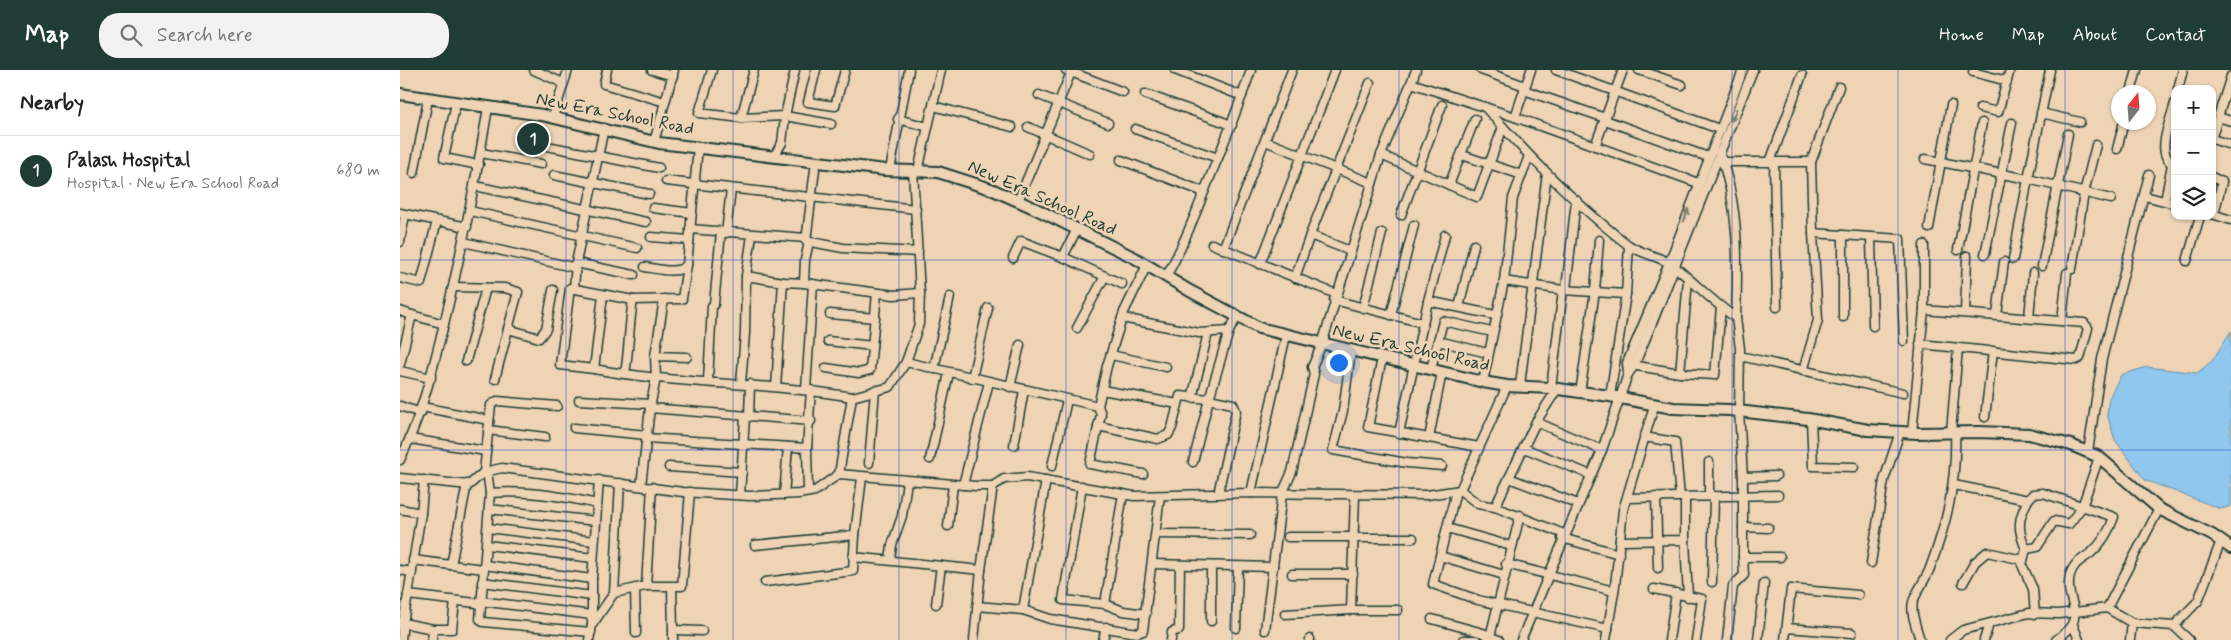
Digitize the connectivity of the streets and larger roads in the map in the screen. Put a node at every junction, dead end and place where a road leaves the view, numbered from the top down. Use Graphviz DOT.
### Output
graph roads {
  1 [pos="534,70"];
  2 [pos="568,70"];
  3 [pos="607,70"];
  4 [pos="652,70"];
  5 [pos="712,70"];
  6 [pos="754,70"];
  7 [pos="795,70"];
  8 [pos="816,70"];
  9 [pos="845,70"];
  10 [pos="909,70"];
  11 [pos="939,70"];
  12 [pos="1176,70"];
  13 [pos="1251,70"];
  14 [pos="1292,70"];
  15 [pos="1335,70"];
  16 [pos="1416,70"];
  17 [pos="1481,70"];
  18 [pos="1531,70"];
  19 [pos="1556,70"];
  20 [pos="1623,70"];
  21 [pos="1639,70"];
  22 [pos="1743,70"];
  23 [pos="1753,70"];
  24 [pos="2010,70"];
  25 [pos="2050,70"];
  26 [pos="2137,70"];
  27 [pos="2183,70"];
  28 [pos="1070,71"];
  29 [pos="1973,72"];
  30 [pos="673,73"];
  31 [pos="1802,75"];
  32 [pos="2231,76"];
  33 [pos="2007,81"];
  34 [pos="563,83"];
  35 [pos="1370,83"];
  36 [pos="1411,83"];
  37 [pos="2133,85"];
  38 [pos="2179,85"];
  39 [pos="1682,86"];
  40 [pos="1839,87"];
  41 [pos="1525,88"];
  42 [pos="1615,91"];
  43 [pos="1123,92"];
  44 [pos="400,94"];
  45 [pos="1145,94"];
  46 [pos="1039,95"];
  47 [pos="2228,95"];
  48 [pos="1242,96"];
  49 [pos="428,99"];
  50 [pos="665,102"];
  51 [pos="456,103"];
  52 [pos="1058,104"];
  53 [pos="1442,105"];
  54 [pos="1952,105"];
  55 [pos="933,106"];
  56 [pos="1485,107"];
  57 [pos="488,108"];
  58 [pos="1980,108"];
  59 [pos="2041,113"];
  60 [pos="785,116"];
  61 [pos="553,117"];
  62 [pos="1515,117"];
  63 [pos="2218,117"];
  64 [pos="741,118"];
  65 [pos="2171,118"];
  66 [pos="898,119"];
  67 [pos="1474,119"];
  68 [pos="1605,119"];
  69 [pos="2231,121"];
  70 [pos="2080,122"];
  71 [pos="1108,123"];
  72 [pos="1982,123"];
  73 [pos="2012,123"];
  74 [pos="831,124"];
  75 [pos="1232,125"];
  76 [pos="928,127"];
  77 [pos="1012,127"];
  78 [pos="1028,127"];
  79 [pos="1503,127"];
  80 [pos="604,128"];
  81 [pos="1135,129"];
  82 [pos="1719,129"];
  83 [pos="2122,130"];
  84 [pos="2214,130"];
  85 [pos="2068,134"];
  86 [pos="1045,135"];
  87 [pos="2216,139"];
  88 [pos="1265,141"];
  89 [pos="654,142"];
  90 [pos="1713,144"];
  91 [pos="2096,145"];
  92 [pos="2231,145"];
  93 [pos="548,146"];
  94 [pos="1595,146"];
  95 [pos="698,147"];
  96 [pos="2117,149"];
  97 [pos="1719,152"];
  98 [pos="481,153"];
  99 [pos="598,154"];
  100 [pos="1090,154"];
  101 [pos="1381,155"];
  102 [pos="1462,155"];
  103 [pos="774,156"];
  104 [pos="1300,156"];
  105 [pos="1529,156"];
  106 [pos="1708,156"];
  107 [pos="1218,158"];
  108 [pos="1925,159"];
  109 [pos="1121,160"];
  110 [pos="816,162"];
  111 [pos="1723,162"];
  112 [pos="1772,162"];
  113 [pos="1811,162"];
  114 [pos="1941,162"];
  115 [pos="2171,163"];
  116 [pos="540,164"];
  117 [pos="479,165"];
  118 [pos="1489,166"];
  119 [pos="658,168"];
  120 [pos="1973,168"];
  121 [pos="890,170"];
  122 [pos="1334,170"];
  123 [pos="916,171"];
  124 [pos="1416,171"];
  125 [pos="414,172"];
  126 [pos="1546,173"];
  127 [pos="2001,174"];
  128 [pos="2171,174"];
  129 [pos="554,175"];
  130 [pos="1522,175"];
  131 [pos="2150,175"];
  132 [pos="2028,179"];
  133 [pos="2216,179"];
  134 [pos="666,181"];
  135 [pos="592,182"];
  136 [pos="1372,183"];
  137 [pos="1698,183"];
  138 [pos="694,184"];
  139 [pos="1450,185"];
  140 [pos="475,186"];
  141 [pos="2056,186"];
  142 [pos="731,188"];
  143 [pos="1204,192"];
  144 [pos="2084,193"];
  145 [pos="649,194"];
  146 [pos="2145,196"];
  147 [pos="811,199"];
  148 [pos="2111,199"];
  149 [pos="1576,200"];
  150 [pos="1018,201"];
  151 [pos="2165,201"];
  152 [pos="2171,203"];
  153 [pos="2216,203"];
  154 [pos="653,208"];
  155 [pos="586,210"];
  156 [pos="916,210"];
  157 [pos="470,211"];
  158 [pos="692,213"];
  159 [pos="403,214"];
  160 [pos="1401,215"];
  161 [pos="2216,215"];
  162 [pos="2199,220"];
  163 [pos="2231,220"];
  164 [pos="437,221"];
  165 [pos="646,222"];
  166 [pos="1414,225"];
  167 [pos="467,227"];
  168 [pos="1929,228"];
  169 [pos="690,229"];
  170 [pos="1076,229"];
  171 [pos="724,233"];
  172 [pos="1382,233"];
  173 [pos="1813,233"];
  174 [pos="752,235"];
  175 [pos="1310,235"];
  176 [pos="1445,235"];
  177 [pos="1843,235"];
  178 [pos="581,236"];
  179 [pos="651,237"];
  180 [pos="1871,237"];
  181 [pos="689,240"];
  182 [pos="808,240"];
  183 [pos="1599,240"];
  184 [pos="400,242"];
  185 [pos="464,242"];
  186 [pos="1212,244"];
  187 [pos="1474,245"];
  188 [pos="1924,245"];
  189 [pos="1629,246"];
  190 [pos="637,248"];
  191 [pos="1223,249"];
  192 [pos="1958,250"];
  193 [pos="1350,251"];
  194 [pos="918,252"];
  195 [pos="1985,254"];
  196 [pos="1967,256"];
  197 [pos="1063,257"];
  198 [pos="1013,258"];
  199 [pos="2013,259"];
  200 [pos="2187,260"];
  201 [pos="2004,262"];
  202 [pos="576,264"];
  203 [pos="1260,264"];
  204 [pos="687,265"];
  205 [pos="1147,265"];
  206 [pos="1672,265"];
  207 [pos="2042,266"];
  208 [pos="646,267"];
  209 [pos="2033,273"];
  210 [pos="1167,275"];
  211 [pos="634,276"];
  212 [pos="746,276"];
  213 [pos="1104,276"];
  214 [pos="400,278"];
  215 [pos="1295,278"];
  216 [pos="1688,279"];
  217 [pos="1504,281"];
  218 [pos="783,282"];
  219 [pos="809,284"];
  220 [pos="1122,284"];
  221 [pos="1534,286"];
  222 [pos="453,287"];
  223 [pos="486,288"];
  224 [pos="574,288"];
  225 [pos="1564,289"];
  226 [pos="553,290"];
  227 [pos="1594,291"];
  228 [pos="920,292"];
  229 [pos="877,293"];
  230 [pos="1626,294"];
  231 [pos="603,295"];
  232 [pos="950,296"];
  233 [pos="1335,297"];
  234 [pos="664,299"];
  235 [pos="633,300"];
  236 [pos="1428,301"];
  237 [pos="1459,307"];
  238 [pos="1720,307"];
  239 [pos="1777,307"];
  240 [pos="988,308"];
  241 [pos="1364,308"];
  242 [pos="1924,310"];
  243 [pos="400,311"];
  244 [pos="1965,313"];
  245 [pos="830,314"];
  246 [pos="412,315"];
  247 [pos="1391,315"];
  248 [pos="1495,315"];
  249 [pos="1997,315"];
  250 [pos="1237,316"];
  251 [pos="1843,317"];
  252 [pos="875,318"];
  253 [pos="1122,318"];
  254 [pos="1736,318"];
  255 [pos="2029,318"];
  256 [pos="2062,321"];
  257 [pos="1423,323"];
  258 [pos="444,324"];
  259 [pos="1873,326"];
  260 [pos="1077,328"];
  261 [pos="508,329"];
  262 [pos="1229,331"];
  263 [pos="1492,332"];
  264 [pos="1208,333"];
  265 [pos="1286,335"];
  266 [pos="1904,340"];
  267 [pos="828,341"];
  268 [pos="1438,341"];
  269 [pos="1020,344"];
  270 [pos="1322,344"];
  271 [pos="1920,344"];
  272 [pos="872,346"];
  273 [pos="1958,348"];
  274 [pos="1351,351"];
  275 [pos="1993,351"];
  276 [pos="1488,353"];
  277 [pos="1110,354"];
  278 [pos="655,356"];
  279 [pos="1740,356"];
  280 [pos="687,357"];
  281 [pos="1382,358"];
  282 [pos="466,360"];
  283 [pos="906,362"];
  284 [pos="400,364"];
  285 [pos="1412,365"];
  286 [pos="1630,365"];
  287 [pos="1166,366"];
  288 [pos="826,368"];
  289 [pos="594,369"];
  290 [pos="934,369"];
  291 [pos="1431,369"];
  292 [pos="400,371"];
  293 [pos="1803,371"];
  294 [pos="1442,372"];
  295 [pos="949,373"];
  296 [pos="1680,373"];
  297 [pos="624,374"];
  298 [pos="431,378"];
  299 [pos="656,378"];
  300 [pos="972,378"];
  301 [pos="495,379"];
  302 [pos="708,381"];
  303 [pos="988,382"];
  304 [pos="1483,382"];
  305 [pos="741,384"];
  306 [pos="750,384"];
  307 [pos="1520,385"];
  308 [pos="1507,386"];
  309 [pos="776,387"];
  310 [pos="1010,387"];
  311 [pos="1554,388"];
  312 [pos="809,389"];
  313 [pos="876,390"];
  314 [pos="1024,390"];
  315 [pos="1102,390"];
  316 [pos="1580,393"];
  317 [pos="1903,394"];
  318 [pos="852,397"];
  319 [pos="1615,397"];
  320 [pos="1192,398"];
  321 [pos="1209,399"];
  322 [pos="579,400"];
  323 [pos="1067,400"];
  324 [pos="1178,404"];
  325 [pos="400,406"];
  326 [pos="557,406"];
  327 [pos="650,406"];
  328 [pos="1098,406"];
  329 [pos="1654,406"];
  330 [pos="421,410"];
  331 [pos="1739,411"];
  332 [pos="747,417"];
  333 [pos="1985,417"];
  334 [pos="490,420"];
  335 [pos="1811,420"];
  336 [pos="810,421"];
  337 [pos="1536,422"];
  338 [pos="1098,426"];
  339 [pos="574,428"];
  340 [pos="488,430"];
  341 [pos="1399,432"];
  342 [pos="1900,432"];
  343 [pos="1953,432"];
  344 [pos="1912,433"];
  345 [pos="545,437"];
  346 [pos="647,437"];
  347 [pos="1644,437"];
  348 [pos="1429,438"];
  349 [pos="400,439"];
  350 [pos="410,440"];
  351 [pos="745,444"];
  352 [pos="1014,445"];
  353 [pos="1479,446"];
  354 [pos="788,447"];
  355 [pos="807,448"];
  356 [pos="1524,448"];
  357 [pos="1602,450"];
  358 [pos="486,451"];
  359 [pos="2088,452"];
  360 [pos="2099,457"];
  361 [pos="930,458"];
  362 [pos="400,460"];
  363 [pos="1193,462"];
  364 [pos="1709,462"];
  365 [pos="869,463"];
  366 [pos="1052,466"];
  367 [pos="1442,466"];
  368 [pos="669,467"];
  369 [pos="1854,467"];
  370 [pos="486,471"];
  371 [pos="742,472"];
  372 [pos="839,474"];
  373 [pos="1143,474"];
  374 [pos="1591,475"];
  375 [pos="862,476"];
  376 [pos="1776,476"];
  377 [pos="1743,477"];
  378 [pos="400,478"];
  379 [pos="1509,478"];
  380 [pos="424,480"];
  381 [pos="598,480"];
  382 [pos="1046,480"];
  383 [pos="907,481"];
  384 [pos="620,482"];
  385 [pos="467,484"];
  386 [pos="1954,484"];
  387 [pos="953,485"];
  388 [pos="963,485"];
  389 [pos="641,486"];
  390 [pos="993,486"];
  391 [pos="1082,486"];
  392 [pos="652,487"];
  393 [pos="1458,490"];
  394 [pos="690,492"];
  395 [pos="808,492"];
  396 [pos="490,493"];
  397 [pos="1251,493"];
  398 [pos="1123,494"];
  399 [pos="1218,494"];
  400 [pos="1282,494"];
  401 [pos="740,495"];
  402 [pos="784,495"];
  403 [pos="1355,495"];
  404 [pos="1778,495"];
  405 [pos="1160,496"];
  406 [pos="1712,496"];
  407 [pos="1742,496"];
  408 [pos="1656,497"];
  409 [pos="1683,497"];
  410 [pos="1627,498"];
  411 [pos="2028,500"];
  412 [pos="597,504"];
  413 [pos="1578,504"];
  414 [pos="1495,507"];
  415 [pos="2082,507"];
  416 [pos="400,509"];
  417 [pos="490,509"];
  418 [pos="2159,509"];
  419 [pos="421,513"];
  420 [pos="1520,515"];
  421 [pos="596,522"];
  422 [pos="948,526"];
  423 [pos="1742,527"];
  424 [pos="488,528"];
  425 [pos="1447,528"];
  426 [pos="1768,528"];
  427 [pos="1157,534"];
  428 [pos="855,535"];
  429 [pos="1250,535"];
  430 [pos="1564,536"];
  431 [pos="1288,537"];
  432 [pos="1355,538"];
  433 [pos="1412,538"];
  434 [pos="1685,540"];
  435 [pos="594,541"];
  436 [pos="1620,541"];
  437 [pos="1658,541"];
  438 [pos="2221,541"];
  439 [pos="487,545"];
  440 [pos="755,545"];
  441 [pos="1511,546"];
  442 [pos="2231,548"];
  443 [pos="2026,549"];
  444 [pos="1619,554"];
  445 [pos="1440,556"];
  446 [pos="854,557"];
  447 [pos="1743,557"];
  448 [pos="1780,557"];
  449 [pos="593,558"];
  450 [pos="413,560"];
  451 [pos="890,560"];
  452 [pos="2023,560"];
  453 [pos="1871,563"];
  454 [pos="1153,564"];
  455 [pos="1506,564"];
  456 [pos="451,565"];
  457 [pos="1180,565"];
  458 [pos="941,566"];
  459 [pos="484,567"];
  460 [pos="1211,567"];
  461 [pos="1238,567"];
  462 [pos="1273,567"];
  463 [pos="1658,568"];
  464 [pos="400,570"];
  465 [pos="981,570"];
  466 [pos="412,572"];
  467 [pos="1292,574"];
  468 [pos="1353,574"];
  469 [pos="1504,575"];
  470 [pos="1547,576"];
  471 [pos="592,578"];
  472 [pos="482,582"];
  473 [pos="764,582"];
  474 [pos="1712,582"];
  475 [pos="1764,583"];
  476 [pos="1963,583"];
  477 [pos="646,586"];
  478 [pos="672,587"];
  479 [pos="635,588"];
  480 [pos="1654,590"];
  481 [pos="1614,591"];
  482 [pos="614,593"];
  483 [pos="1676,593"];
  484 [pos="1858,595"];
  485 [pos="592,596"];
  486 [pos="1688,597"];
  487 [pos="405,598"];
  488 [pos="455,601"];
  489 [pos="478,602"];
  490 [pos="936,604"];
  491 [pos="1106,604"];
  492 [pos="1496,605"];
  493 [pos="977,606"];
  494 [pos="2107,608"];
  495 [pos="1023,610"];
  496 [pos="1351,610"];
  497 [pos="1398,610"];
  498 [pos="2076,611"];
  499 [pos="1532,613"];
  500 [pos="1146,614"];
  501 [pos="1285,614"];
  502 [pos="2034,614"];
  503 [pos="592,615"];
  504 [pos="1432,619"];
  505 [pos="1211,621"];
  506 [pos="402,623"];
  507 [pos="1990,624"];
  508 [pos="2132,624"];
  509 [pos="2073,625"];
  510 [pos="2174,626"];
  511 [pos="1106,627"];
  512 [pos="1236,628"];
  513 [pos="1786,628"];
  514 [pos="433,629"];
  515 [pos="1608,629"];
  516 [pos="673,630"];
  517 [pos="702,630"];
  518 [pos="1265,630"];
  519 [pos="591,632"];
  520 [pos="636,633"];
  521 [pos="1852,633"];
  522 [pos="1137,637"];
  523 [pos="1496,639"];
  524 [pos="401,640"];
  525 [pos="432,640"];
  526 [pos="673,640"];
  527 [pos="974,640"];
  528 [pos="1103,640"];
  529 [pos="1171,640"];
  530 [pos="1463,640"];
  531 [pos="1476,640"];
  532 [pos="1521,640"];
  533 [pos="1606,640"];
  534 [pos="1669,640"];
  535 [pos="1696,640"];
  536 [pos="1727,640"];
  537 [pos="1758,640"];
  538 [pos="1785,640"];
  539 [pos="1920,640"];
  540 [pos="1950,640"];
  541 [pos="1984,640"];
  542 [pos="2056,640"];
  543 [pos="2079,640"];
  544 [pos="2130,640"];
  545 [pos="2189,640"];
  1 -- 34 [label="street"];
  2 -- 34 [label="street"];
  3 -- 50 [label="street"];
  4 -- 30 [label="street"];
  5 -- 64 [label="street"];
  6 -- 64 [label="street"];
  7 -- 60 [label="street"];
  8 -- 9 [label="street"];
  10 -- 66 [label="street"];
  11 -- 55 [label="street"];
  12 -- 48 [label="street"];
  13 -- 48 [label="street"];
  14 -- 88 [label="street"];
  15 -- 104 [label="street"];
  16 -- 36 [label="street"];
  17 -- 41 [label="street"];
  18 -- 41 [label="street"];
  19 -- 42 [label="street"];
  20 -- 42 [label="street"];
  21 -- 39 [label="street"];
  22 -- 82 [label="street"];
  23 -- 97 [label="street, one-way"];
  24 -- 33 [label="street"];
  25 -- 59 [label="street"];
  26 -- 37 [label="street"];
  27 -- 38 [label="street"];
  28 -- 43 [label="street"];
  28 -- 52 [label="street"];
  29 -- 33 [label="street"];
  30 -- 50 [label="street"];
  31 -- 112 [label="street"];
  32 -- 47 [label="street"];
  33 -- 58 [label="street"];
  34 -- 61 [label="street"];
  35 -- 122 [label="street"];
  36 -- 56 [label="street"];
  36 -- 101 [label="street"];
  40 -- 113 [label="street"];
  41 -- 62 [label="street"];
  41 -- 68 [label="street"];
  42 -- 68 [label="street"];
  42 -- 82 [label="street"];
  44 -- 49 [label="street, New Era School Road"];
  45 -- 75 [label="street"];
  46 -- 52 [label="street"];
  47 -- 63 [label="street"];
  48 -- 75 [label="street"];
  49 -- 51 [label="street, New Era School Road"];
  49 -- 125 [label="street"];
  50 -- 89 [label="street"];
  51 -- 57 [label="street, New Era School Road"];
  51 -- 117 [label="street"];
  52 -- 71 [label="street"];
  52 -- 86 [label="street"];
  53 -- 124 [label="street"];
  54 -- 114 [label="street"];
  55 -- 76 [label="street"];
  55 -- 77 [label="street"];
  56 -- 62 [label="street"];
  56 -- 79 [label="street"];
  57 -- 61 [label="street, New Era School Road"];
  57 -- 98 [label="street"];
  59 -- 70 [label="street"];
  59 -- 132 [label="street"];
  60 -- 64 [label="street"];
  60 -- 74 [label="street"];
  60 -- 103 [label="street"];
  61 -- 80 [label="street, New Era School Road"];
  62 -- 94 [label="street"];
  63 -- 69 [label="street"];
  63 -- 84 [label="street"];
  65 -- 115 [label="street"];
  66 -- 76 [label="street"];
  66 -- 121 [label="street"];
  67 -- 102 [label="street"];
  68 -- 94 [label="street"];
  68 -- 106 [label="street"];
  72 -- 120 [label="street"];
  73 -- 127 [label="street"];
  75 -- 107 [label="street"];
  76 -- 123 [label="street"];
  78 -- 86 [label="street"];
  79 -- 105 [label="street"];
  79 -- 118 [label="street"];
  80 -- 89 [label="street, New Era School Road"];
  80 -- 99 [label="street"];
  81 -- 107 [label="street"];
  82 -- 90 [label="street"];
  83 -- 96 [label="street"];
  85 -- 141 [label="street"];
  86 -- 100 [label="street"];
  86 -- 150 [label="street"];
  87 -- 92 [label="street"];
  88 -- 104 [label="street"];
  88 -- 191 [label="street"];
  89 -- 95 [label="street, New Era School Road"];
  90 -- 97 [label="street"];
  90 -- 106 [label="street"];
  91 -- 144 [label="street"];
  93 -- 99 [label="street"];
  94 -- 137 [label="street"];
  95 -- 103 [label="street, New Era School Road"];
  95 -- 138 [label="street"];
  97 -- 111 [label="street"];
  97 -- 206 [label="street"];
  98 -- 116 [label="street"];
  98 -- 117 [label="street"];
  99 -- 119 [label="street"];
  99 -- 135 [label="street"];
  101 -- 124 [label="street"];
  101 -- 136 [label="street"];
  102 -- 118 [label="street"];
  102 -- 139 [label="street"];
  103 -- 110 [label="street, New Era School Road"];
  104 -- 122 [label="street"];
  104 -- 203 [label="street"];
  105 -- 126 [label="street"];
  105 -- 130 [label="street"];
  106 -- 137 [label="street"];
  107 -- 143 [label="street"];
  108 -- 114 [label="street"];
  109 -- 143 [label="street"];
  110 -- 121 [label="street, New Era School Road"];
  110 -- 147 [label="street"];
  111 -- 112 [label="street"];
  111 -- 254 [label="street"];
  112 -- 113 [label="street"];
  112 -- 239 [label="street"];
  113 -- 173 [label="street"];
  114 -- 120 [label="street"];
  114 -- 168 [label="street"];
  117 -- 140 [label="street"];
  118 -- 130 [label="street"];
  118 -- 139 [label="street"];
  120 -- 127 [label="street"];
  120 -- 192 [label="street"];
  121 -- 123 [label="street, New Era School Road"];
  122 -- 136 [label="street"];
  122 -- 175 [label="street"];
  123 -- 150 [label="street, New Era School Road"];
  123 -- 156 [label="street"];
  124 -- 139 [label="street"];
  124 -- 160 [label="street"];
  126 -- 149 [label="street"];
  126 -- 221 [label="street"];
  127 -- 132 [label="street"];
  127 -- 195 [label="street"];
  128 -- 151 [label="street"];
  129 -- 135 [label="street"];
  130 -- 217 [label="street"];
  131 -- 146 [label="street"];
  132 -- 141 [label="street"];
  132 -- 199 [label="street"];
  133 -- 153 [label="street"];
  134 -- 138 [label="street"];
  135 -- 145 [label="street"];
  135 -- 155 [label="street"];
  136 -- 193 [label="street"];
  206 -- 137 [label="street, one-way"];
  138 -- 142 [label="street"];
  138 -- 158 [label="street"];
  140 -- 155 [label="street"];
  140 -- 157 [label="street"];
  141 -- 144 [label="street"];
  141 -- 207 [label="street"];
  142 -- 147 [label="street"];
  142 -- 171 [label="street"];
  143 -- 210 [label="street"];
  144 -- 148 [label="street"];
  144 -- 256 [label="street"];
  146 -- 151 [label="street"];
  146 -- 359 [label="street"];
  147 -- 156 [label="street"];
  147 -- 182 [label="street"];
  149 -- 189 [label="street"];
  149 -- 225 [label="street"];
  150 -- 170 [label="street, New Era School Road"];
  151 -- 152 [label="street"];
  154 -- 158 [label="street"];
  155 -- 165 [label="street"];
  155 -- 178 [label="street"];
  156 -- 194 [label="street"];
  157 -- 167 [label="street"];
  157 -- 178 [label="street"];
  158 -- 169 [label="street"];
  159 -- 164 [label="street"];
  159 -- 184 [label="street"];
  161 -- 163 [label="street"];
  162 -- 200 [label="street"];
  164 -- 167 [label="street"];
  164 -- 214 [label="street"];
  166 -- 247 [label="street"];
  167 -- 185 [label="street"];
  169 -- 171 [label="street"];
  169 -- 181 [label="street"];
  170 -- 197 [label="street"];
  170 -- 205 [label="street, New Era School Road"];
  171 -- 174 [label="street"];
  171 -- 302 [label="street"];
  172 -- 241 [label="street"];
  173 -- 177 [label="street"];
  173 -- 293 [label="street"];
  174 -- 182 [label="street"];
  174 -- 212 [label="street"];
  175 -- 193 [label="street"];
  175 -- 215 [label="street"];
  176 -- 236 [label="street"];
  177 -- 180 [label="street"];
  177 -- 251 [label="street"];
  178 -- 190 [label="street"];
  178 -- 202 [label="street"];
  179 -- 181 [label="street"];
  180 -- 259 [label="street"];
  180 -- 266 [label="street"];
  181 -- 204 [label="street"];
  182 -- 194 [label="street"];
  182 -- 219 [label="street"];
  183 -- 227 [label="street"];
  185 -- 202 [label="street"];
  185 -- 222 [label="street"];
  186 -- 191 [label="street"];
  187 -- 237 [label="street"];
  188 -- 242 [label="street"];
  189 -- 206 [label="street"];
  189 -- 230 [label="street"];
  191 -- 203 [label="street"];
  193 -- 233 [label="street"];
  194 -- 228 [label="street"];
  196 -- 244 [label="street"];
  197 -- 198 [label="street"];
  197 -- 213 [label="street"];
  201 -- 249 [label="street"];
  202 -- 211 [label="street"];
  202 -- 224 [label="street"];
  203 -- 215 [label="street"];
  204 -- 208 [label="street"];
  204 -- 234 [label="street"];
  205 -- 210 [label="street, New Era School Road"];
  205 -- 253 [label="street"];
  206 -- 216 [label="street"];
  206 -- 286 [label="street"];
  209 -- 255 [label="street"];
  210 -- 250 [label="street, New Era School Road"];
  212 -- 218 [label="street"];
  212 -- 305 [label="street"];
  213 -- 220 [label="street"];
  213 -- 260 [label="street"];
  215 -- 233 [label="street"];
  216 -- 238 [label="street"];
  216 -- 296 [label="street"];
  217 -- 221 [label="street"];
  217 -- 248 [label="street"];
  218 -- 219 [label="street"];
  218 -- 309 [label="street"];
  219 -- 229 [label="street"];
  219 -- 312 [label="street"];
  221 -- 225 [label="street"];
  221 -- 307 [label="street"];
  222 -- 223 [label="street"];
  222 -- 258 [label="street"];
  223 -- 261 [label="street"];
  223 -- 282 [label="street"];
  224 -- 231 [label="street"];
  224 -- 289 [label="street"];
  225 -- 227 [label="street"];
  225 -- 311 [label="street"];
  226 -- 261 [label="street"];
  227 -- 230 [label="street"];
  227 -- 316 [label="street"];
  228 -- 229 [label="street"];
  228 -- 283 [label="street"];
  229 -- 252 [label="street"];
  230 -- 319 [label="street"];
  231 -- 235 [label="street"];
  231 -- 289 [label="street"];
  232 -- 290 [label="street"];
  233 -- 241 [label="street"];
  233 -- 270 [label="street"];
  234 -- 235 [label="street"];
  234 -- 278 [label="street"];
  235 -- 297 [label="street"];
  236 -- 237 [label="street"];
  236 -- 257 [label="street"];
  237 -- 248 [label="street"];
  238 -- 254 [label="street"];
  238 -- 296 [label="street"];
  240 -- 300 [label="street"];
  241 -- 247 [label="street"];
  242 -- 244 [label="street"];
  242 -- 271 [label="street"];
  243 -- 246 [label="street"];
  244 -- 249 [label="street"];
  245 -- 252 [label="street"];
  246 -- 258 [label="street"];
  246 -- 284 [label="street"];
  247 -- 257 [label="street"];
  248 -- 263 [label="street"];
  249 -- 255 [label="street"];
  250 -- 262 [label="street"];
  250 -- 265 [label="street, New Era School Road"];
  252 -- 272 [label="street"];
  253 -- 264 [label="street"];
  253 -- 277 [label="street"];
  254 -- 279 [label="street"];
  255 -- 256 [label="street"];
  256 -- 275 [label="street"];
  257 -- 285 [label="street"];
  258 -- 298 [label="street"];
  261 -- 301 [label="street"];
  262 -- 264 [label="street"];
  262 -- 321 [label="street"];
  263 -- 268 [label="street"];
  263 -- 276 [label="street"];
  264 -- 320 [label="street"];
  265 -- 270 [label="street, New Era School Road"];
  265 -- 397 [label="street"];
  267 -- 272 [label="street"];
  268 -- 276 [label="street"];
  268 -- 291 [label="street"];
  269 -- 310 [label="street"];
  270 -- 274 [label="street, New Era School Road"];
  270 -- 400 [label="street"];
  271 -- 273 [label="street"];
  271 -- 344 [label="street"];
  272 -- 288 [label="street"];
  273 -- 275 [label="street"];
  273 -- 343 [label="street"];
  274 -- 281 [label="street, New Era School Road"];
  274 -- 367 [label="street"];
  275 -- 333 [label="street"];
  276 -- 304 [label="street"];
  277 -- 287 [label="street"];
  277 -- 315 [label="street"];
  278 -- 280 [label="street"];
  278 -- 299 [label="street"];
  279 -- 293 [label="street"];
  279 -- 331 [label="street"];
  281 -- 285 [label="street, New Era School Road"];
  281 -- 341 [label="street"];
  283 -- 290 [label="street"];
  283 -- 313 [label="street"];
  285 -- 291 [label="street, New Era School Road"];
  285 -- 341 [label="street"];
  286 -- 296 [label="street"];
  286 -- 319 [label="street"];
  289 -- 297 [label="street"];
  290 -- 295 [label="street"];
  291 -- 294 [label="street, New Era School Road"];
  292 -- 298 [label="street"];
  293 -- 317 [label="street"];
  294 -- 304 [label="street, New Era School Road"];
  294 -- 348 [label="street"];
  295 -- 300 [label="street"];
  295 -- 361 [label="street"];
  297 -- 299 [label="street"];
  298 -- 330 [label="street"];
  299 -- 302 [label="street"];
  299 -- 327 [label="street"];
  300 -- 303 [label="street"];
  302 -- 305 [label="street"];
  303 -- 310 [label="street"];
  303 -- 388 [label="street"];
  304 -- 308 [label="street, New Era School Road"];
  305 -- 306 [label="street"];
  306 -- 309 [label="street"];
  306 -- 332 [label="street"];
  307 -- 308 [label="street, New Era School Road"];
  307 -- 311 [label="street, New Era School Road"];
  308 -- 353 [label="street"];
  309 -- 312 [label="street"];
  310 -- 314 [label="street"];
  311 -- 316 [label="street, New Era School Road"];
  311 -- 337 [label="street"];
  312 -- 318 [label="street"];
  312 -- 336 [label="street"];
  313 -- 318 [label="street"];
  313 -- 365 [label="street"];
  314 -- 323 [label="street"];
  314 -- 352 [label="street"];
  315 -- 324 [label="street"];
  315 -- 328 [label="street"];
  316 -- 319 [label="street, New Era School Road"];
  318 -- 372 [label="street"];
  319 -- 329 [label="street, New Era School Road"];
  319 -- 357 [label="street"];
  320 -- 321 [label="street"];
  320 -- 324 [label="street"];
  321 -- 363 [label="street"];
  321 -- 399 [label="street"];
  322 -- 327 [label="street"];
  323 -- 328 [label="street"];
  323 -- 366 [label="street"];
  324 -- 338 [label="street"];
  325 -- 330 [label="street"];
  326 -- 334 [label="street"];
  327 -- 332 [label="street"];
  327 -- 346 [label="street"];
  328 -- 338 [label="street"];
  329 -- 331 [label="street, New Era School Road"];
  329 -- 347 [label="street"];
  330 -- 334 [label="street"];
  330 -- 350 [label="street"];
  331 -- 335 [label="street, New Era School Road"];
  331 -- 377 [label="street"];
  332 -- 336 [label="street"];
  332 -- 351 [label="street"];
  334 -- 340 [label="street"];
  335 -- 342 [label="street, New Era School Road"];
  335 -- 369 [label="street"];
  336 -- 355 [label="street"];
  337 -- 356 [label="street"];
  337 -- 357 [label="street"];
  338 -- 373 [label="street"];
  339 -- 346 [label="street"];
  340 -- 345 [label="street"];
  340 -- 358 [label="street"];
  341 -- 348 [label="street"];
  342 -- 344 [label="street, New Era School Road"];
  342 -- 453 [label="street"];
  343 -- 344 [label="street, New Era School Road"];
  343 -- 359 [label="street, New Era School Road"];
  343 -- 386 [label="street"];
  346 -- 351 [label="street"];
  346 -- 389 [label="street"];
  347 -- 409 [label="street"];
  347 -- 410 [label="street"];
  348 -- 353 [label="street"];
  349 -- 350 [label="street"];
  350 -- 358 [label="street"];
  350 -- 362 [label="street"];
  351 -- 354 [label="street"];
  351 -- 371 [label="street"];
  353 -- 393 [label="street"];
  354 -- 355 [label="street"];
  354 -- 402 [label="street"];
  355 -- 395 [label="street"];
  356 -- 374 [label="street"];
  356 -- 379 [label="street"];
  357 -- 374 [label="street"];
  358 -- 370 [label="street"];
  359 -- 360 [label="street, New Era School Road"];
  360 -- 415 [label="street"];
  360 -- 418 [label="street, New Era School Road"];
  364 -- 406 [label="street"];
  368 -- 371 [label="street"];
  370 -- 381 [label="street"];
  370 -- 385 [label="street"];
  370 -- 396 [label="street"];
  371 -- 401 [label="street"];
  372 -- 375 [label="street"];
  372 -- 395 [label="street"];
  374 -- 413 [label="street"];
  375 -- 383 [label="street"];
  375 -- 428 [label="street"];
  376 -- 377 [label="street"];
  377 -- 407 [label="street"];
  378 -- 380 [label="street"];
  379 -- 413 [label="street"];
  379 -- 414 [label="street"];
  380 -- 385 [label="street"];
  380 -- 419 [label="street"];
  381 -- 384 [label="street"];
  381 -- 412 [label="street"];
  382 -- 390 [label="street"];
  382 -- 391 [label="street"];
  382 -- 495 [label="street"];
  383 -- 387 [label="street"];
  383 -- 451 [label="street"];
  384 -- 389 [label="street"];
  384 -- 482 [label="street"];
  385 -- 456 [label="street"];
  386 -- 411 [label="street"];
  386 -- 539 [label="street"];
  387 -- 388 [label="street"];
  387 -- 422 [label="street"];
  388 -- 390 [label="street"];
  389 -- 392 [label="street"];
  390 -- 465 [label="street"];
  391 -- 398 [label="street"];
  391 -- 491 [label="street"];
  392 -- 394 [label="street"];
  392 -- 477 [label="street"];
  393 -- 403 [label="street"];
  393 -- 414 [label="street"];
  393 -- 425 [label="street"];
  394 -- 401 [label="street"];
  394 -- 478 [label="street"];
  395 -- 402 [label="street"];
  396 -- 412 [label="street"];
  396 -- 417 [label="street"];
  397 -- 399 [label="street"];
  397 -- 400 [label="street"];
  398 -- 405 [label="street"];
  398 -- 491 [label="street"];
  399 -- 405 [label="street"];
  400 -- 403 [label="street"];
  400 -- 462 [label="street"];
  401 -- 402 [label="street"];
  403 -- 432 [label="street"];
  404 -- 407 [label="street"];
  405 -- 427 [label="street"];
  406 -- 407 [label="street"];
  406 -- 409 [label="street"];
  406 -- 474 [label="street"];
  407 -- 423 [label="street"];
  408 -- 409 [label="street"];
  408 -- 410 [label="street"];
  408 -- 437 [label="street"];
  409 -- 434 [label="street"];
  410 -- 436 [label="street"];
  411 -- 415 [label="street"];
  411 -- 443 [label="street"];
  412 -- 421 [label="street"];
  413 -- 430 [label="street"];
  414 -- 420 [label="street"];
  415 -- 443 [label="street"];
  415 -- 498 [label="street"];
  416 -- 419 [label="street"];
  417 -- 421 [label="street"];
  417 -- 424 [label="street"];
  418 -- 438 [label="street, New Era School Road"];
  418 -- 494 [label="street"];
  419 -- 450 [label="street"];
  420 -- 430 [label="street"];
  420 -- 441 [label="street"];
  421 -- 435 [label="street"];
  423 -- 426 [label="street"];
  423 -- 447 [label="street"];
  424 -- 435 [label="street"];
  424 -- 439 [label="street"];
  425 -- 441 [label="street"];
  425 -- 445 [label="street"];
  427 -- 429 [label="street"];
  427 -- 454 [label="street"];
  428 -- 440 [label="street"];
  428 -- 446 [label="street"];
  430 -- 444 [label="street"];
  430 -- 470 [label="street"];
  431 -- 432 [label="street"];
  432 -- 433 [label="street"];
  432 -- 468 [label="street"];
  434 -- 437 [label="street"];
  434 -- 486 [label="street"];
  435 -- 449 [label="street"];
  436 -- 437 [label="street"];
  436 -- 444 [label="street"];
  437 -- 463 [label="street"];
  438 -- 442 [label="street, New Era School Road"];
  438 -- 510 [label="street"];
  439 -- 449 [label="street"];
  439 -- 459 [label="street"];
  441 -- 455 [label="street"];
  443 -- 452 [label="street"];
  444 -- 481 [label="street"];
  445 -- 469 [label="street"];
  445 -- 492 [label="street"];
  446 -- 451 [label="street"];
  446 -- 473 [label="street"];
  447 -- 448 [label="street"];
  447 -- 536 [label="street"];
  449 -- 471 [label="street"];
  450 -- 456 [label="street"];
  450 -- 466 [label="street"];
  451 -- 458 [label="street"];
  452 -- 476 [label="street"];
  452 -- 502 [label="street"];
  454 -- 457 [label="street"];
  454 -- 500 [label="street"];
  455 -- 469 [label="street"];
  455 -- 470 [label="street"];
  456 -- 459 [label="street"];
  457 -- 460 [label="street"];
  457 -- 529 [label="street"];
  458 -- 465 [label="street"];
  458 -- 490 [label="street"];
  459 -- 471 [label="street"];
  459 -- 472 [label="street"];
  460 -- 461 [label="street"];
  460 -- 505 [label="street"];
  461 -- 462 [label="street"];
  461 -- 512 [label="street"];
  462 -- 518 [label="street"];
  464 -- 466 [label="street"];
  465 -- 493 [label="street"];
  466 -- 487 [label="street"];
  467 -- 468 [label="street"];
  468 -- 496 [label="street"];
  469 -- 492 [label="street"];
  470 -- 481 [label="street"];
  470 -- 499 [label="street"];
  471 -- 485 [label="street"];
  472 -- 485 [label="street"];
  472 -- 489 [label="street"];
  475 -- 537 [label="street"];
  477 -- 478 [label="street"];
  477 -- 479 [label="street"];
  478 -- 516 [label="street"];
  479 -- 482 [label="street"];
  479 -- 520 [label="street"];
  480 -- 483 [label="street"];
  481 -- 515 [label="street"];
  482 -- 519 [label="street"];
  483 -- 486 [label="street"];
  483 -- 534 [label="street"];
  484 -- 513 [label="street"];
  485 -- 503 [label="street"];
  486 -- 535 [label="street"];
  487 -- 488 [label="street"];
  487 -- 506 [label="street"];
  488 -- 489 [label="street"];
  488 -- 514 [label="street"];
  489 -- 503 [label="street"];
  489 -- 519 [label="street"];
  491 -- 500 [label="street"];
  492 -- 499 [label="street"];
  492 -- 523 [label="street"];
  493 -- 495 [label="street"];
  493 -- 527 [label="street"];
  494 -- 498 [label="street"];
  494 -- 508 [label="street"];
  495 -- 511 [label="street"];
  496 -- 497 [label="street"];
  496 -- 501 [label="street"];
  498 -- 502 [label="street"];
  498 -- 509 [label="street"];
  499 -- 515 [label="street"];
  499 -- 532 [label="street"];
  500 -- 522 [label="street"];
  502 -- 507 [label="street"];
  503 -- 519 [label="street"];
  504 -- 523 [label="street"];
  506 -- 514 [label="street"];
  506 -- 524 [label="street"];
  507 -- 540 [label="street"];
  507 -- 541 [label="street"];
  508 -- 510 [label="street"];
  508 -- 544 [label="street"];
  509 -- 542 [label="street"];
  509 -- 543 [label="street"];
  510 -- 545 [label="street"];
  511 -- 522 [label="street"];
  511 -- 528 [label="street"];
  513 -- 521 [label="street"];
  513 -- 538 [label="street"];
  514 -- 525 [label="street"];
  515 -- 533 [label="street"];
  516 -- 517 [label="street"];
  516 -- 526 [label="street"];
  530 -- 531 [label="street"];
}
